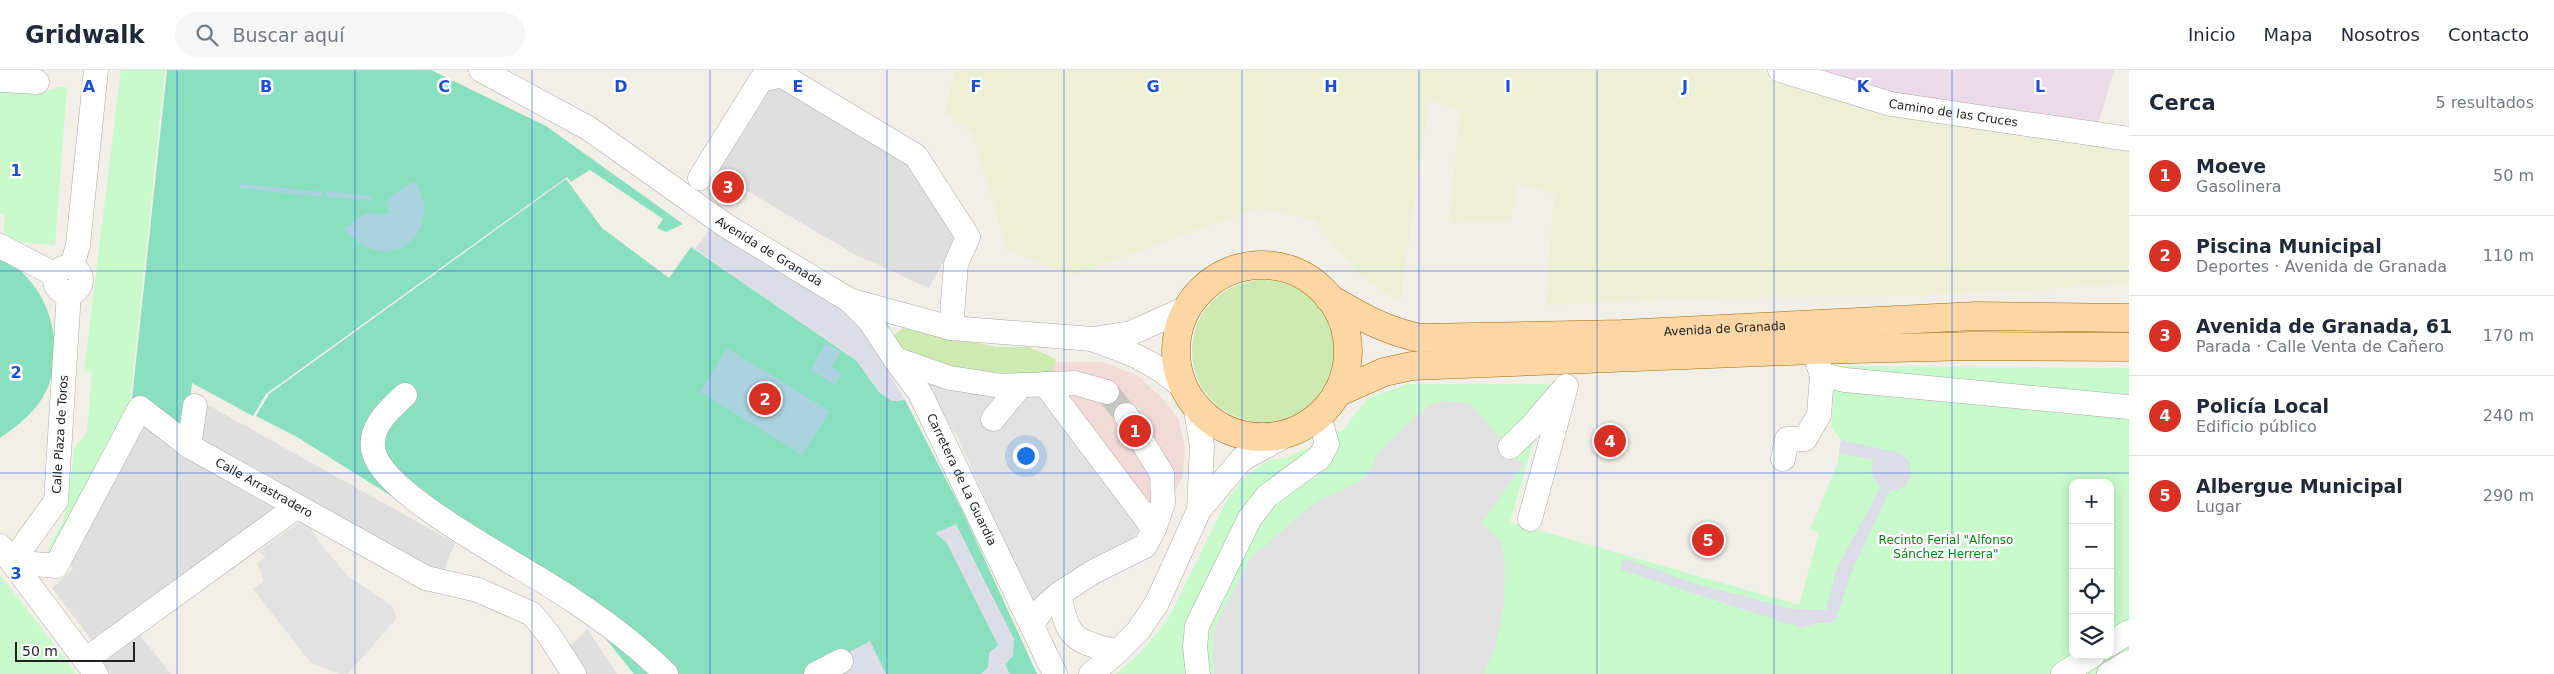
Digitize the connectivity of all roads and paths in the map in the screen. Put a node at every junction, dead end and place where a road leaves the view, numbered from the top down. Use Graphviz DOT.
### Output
graph roads {
  1 [pos="96,70"];
  2 [pos="482,70"];
  3 [pos="1780,70"];
  4 [pos="0,80"];
  5 [pos="38,82"];
  6 [pos="2129,138"];
  7 [pos="700,178"];
  8 [pos="0,246"];
  9 [pos="66,278"];
  10 [pos="1329,298"];
  11 [pos="849,300"];
  12 [pos="1187,308"];
  13 [pos="2129,318"];
  14 [pos="951,328"];
  15 [pos="1093,339"];
  16 [pos="2129,347"];
  17 [pos="1813,350"];
  18 [pos="894,359"];
  19 [pos="1567,374"];
  20 [pos="1822,375"];
  21 [pos="1045,384"];
  22 [pos="1021,385"];
  23 [pos="1107,392"];
  24 [pos="1337,393"];
  25 [pos="405,395"];
  26 [pos="1189,396"];
  27 [pos="195,406"];
  28 [pos="2129,407"];
  29 [pos="1126,415"];
  30 [pos="1316,419"];
  31 [pos="992,420"];
  32 [pos="1288,434"];
  33 [pos="189,446"];
  34 [pos="1510,447"];
  35 [pos="1783,459"];
  36 [pos="296,506"];
  37 [pos="1199,510"];
  38 [pos="1530,519"];
  39 [pos="1154,529"];
  40 [pos="6,554"];
  41 [pos="1059,594"];
  42 [pos="1032,625"];
  43 [pos="2129,632"];
  44 [pos="2114,641"];
  45 [pos="1118,652"];
  46 [pos="2087,659"];
  47 [pos="841,661"];
  48 [pos="2129,662"];
  49 [pos="90,667"];
  50 [pos="574,674"];
  51 [pos="666,674"];
  52 [pos="816,674"];
  53 [pos="1055,674"];
  54 [pos="1091,674"];
  55 [pos="1198,674"];
  56 [pos="2063,674"];
  57 [pos="2109,674"];
  1 -- 9 [label="street, Calle Plaza de Toros"];
  2 -- 11 [label="street, Avenida de Granada"];
  3 -- 6 [label="street, Camino de las Cruces"];
  4 -- 5 [label="street"];
  7 -- 14 [label="street"];
  8 -- 9 [label="street"];
  9 -- 40 [label="street, Calle Plaza de Toros"];
  10 -- 12 [label="main road"];
  10 -- 13 [label="main road, Avenida de Granada"];
  10 -- 24 [label="main road"];
  11 -- 14 [label="street, Avenida de Granada"];
  11 -- 18 [label="street, Carretera de La Guardia"];
  12 -- 15 [label="street, Avenida de Granada"];
  12 -- 26 [label="main road"];
  14 -- 15 [label="street, Avenida de Granada"];
  15 -- 26 [label="street, Avenida de Granada"];
  16 -- 17 [label="main road, Avenida de Granada"];
  17 -- 19 [label="main road, Avenida de Granada"];
  17 -- 20 [label="street"];
  18 -- 22 [label="street"];
  18 -- 42 [label="street, Carretera de La Guardia"];
  19 -- 24 [label="main road, Avenida de Granada"];
  19 -- 34 [label="street"];
  19 -- 38 [label="street"];
  20 -- 28 [label="street"];
  20 -- 35 [label="street"];
  21 -- 22 [label="street"];
  21 -- 23 [label="street"];
  21 -- 39 [label="street"];
  22 -- 31 [label="street"];
  24 -- 30 [label="main road"];
  25 -- 51 [label="street"];
  26 -- 32 [label="main road"];
  26 -- 37 [label="street"];
  27 -- 33 [label="street"];
  29 -- 39 [label="street"];
  30 -- 32 [label="main road"];
  30 -- 55 [label="street"];
  32 -- 37 [label="street"];
  33 -- 36 [label="street, Calle Arrastradero"];
  33 -- 40 [label="street, Calle Arrastradero"];
  36 -- 49 [label="street"];
  36 -- 50 [label="street, Calle Arrastradero"];
  37 -- 45 [label="street"];
  39 -- 41 [label="street"];
  40 -- 49 [label="street"];
  41 -- 42 [label="street"];
  41 -- 45 [label="street"];
  42 -- 53 [label="street, Carretera de La Guardia"];
  43 -- 44 [label="street"];
  45 -- 54 [label="street"];
  46 -- 56 [label="street"];
  47 -- 52 [label="street"];
  48 -- 57 [label="street"];
}
